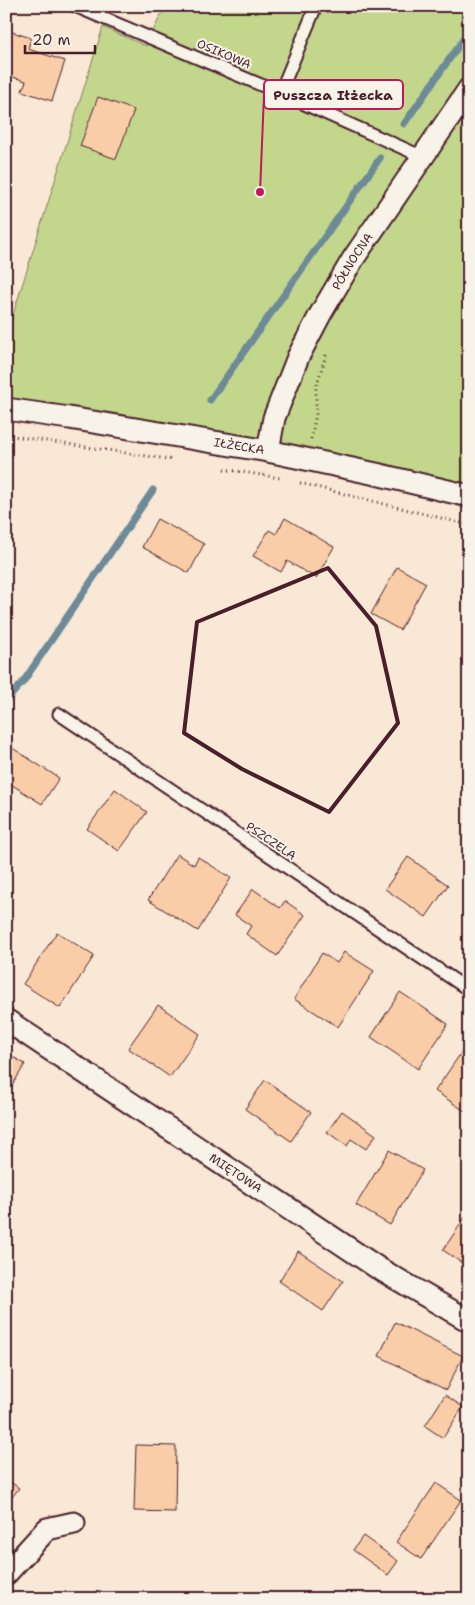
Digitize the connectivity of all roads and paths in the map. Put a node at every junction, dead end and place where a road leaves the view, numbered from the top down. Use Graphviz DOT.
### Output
graph roads {
  1 [pos="75,6"];
  2 [pos="316,6"];
  3 [pos="469,89"];
  4 [pos="280,93"];
  5 [pos="423,157"];
  6 [pos="329,349"];
  7 [pos="6,409"];
  8 [pos="314,429"];
  9 [pos="6,435"];
  10 [pos="268,451"];
  11 [pos="179,461"];
  12 [pos="216,467"];
  13 [pos="288,480"];
  14 [pos="294,482"];
  15 [pos="469,496"];
  16 [pos="469,525"];
  17 [pos="59,714"];
  18 [pos="469,990"];
  19 [pos="6,1020"];
  20 [pos="469,1321"];
  21 [pos="74,1523"];
  22 [pos="6,1574"];
  23 [pos="469,1591"];
  24 [pos="462,1599"];
  1 -- 4 [label="lane, OSIKOWA"];
  2 -- 4 [label="lane"];
  3 -- 5 [label="street, PÓŁNOCNA"];
  4 -- 5 [label="lane, OSIKOWA"];
  5 -- 10 [label="street, PÓŁNOCNA"];
  6 -- 8 [label="path"];
  7 -- 10 [label="street, IŁŻECKA"];
  9 -- 11 [label="path"];
  10 -- 15 [label="street, IŁŻECKA"];
  12 -- 13 [label="path"];
  14 -- 16 [label="path"];
  17 -- 18 [label="lane, PSZCZELA"];
  19 -- 20 [label="street, MIĘTOWA"];
  21 -- 22 [label="street"];
  23 -- 24 [label="path"];
}
